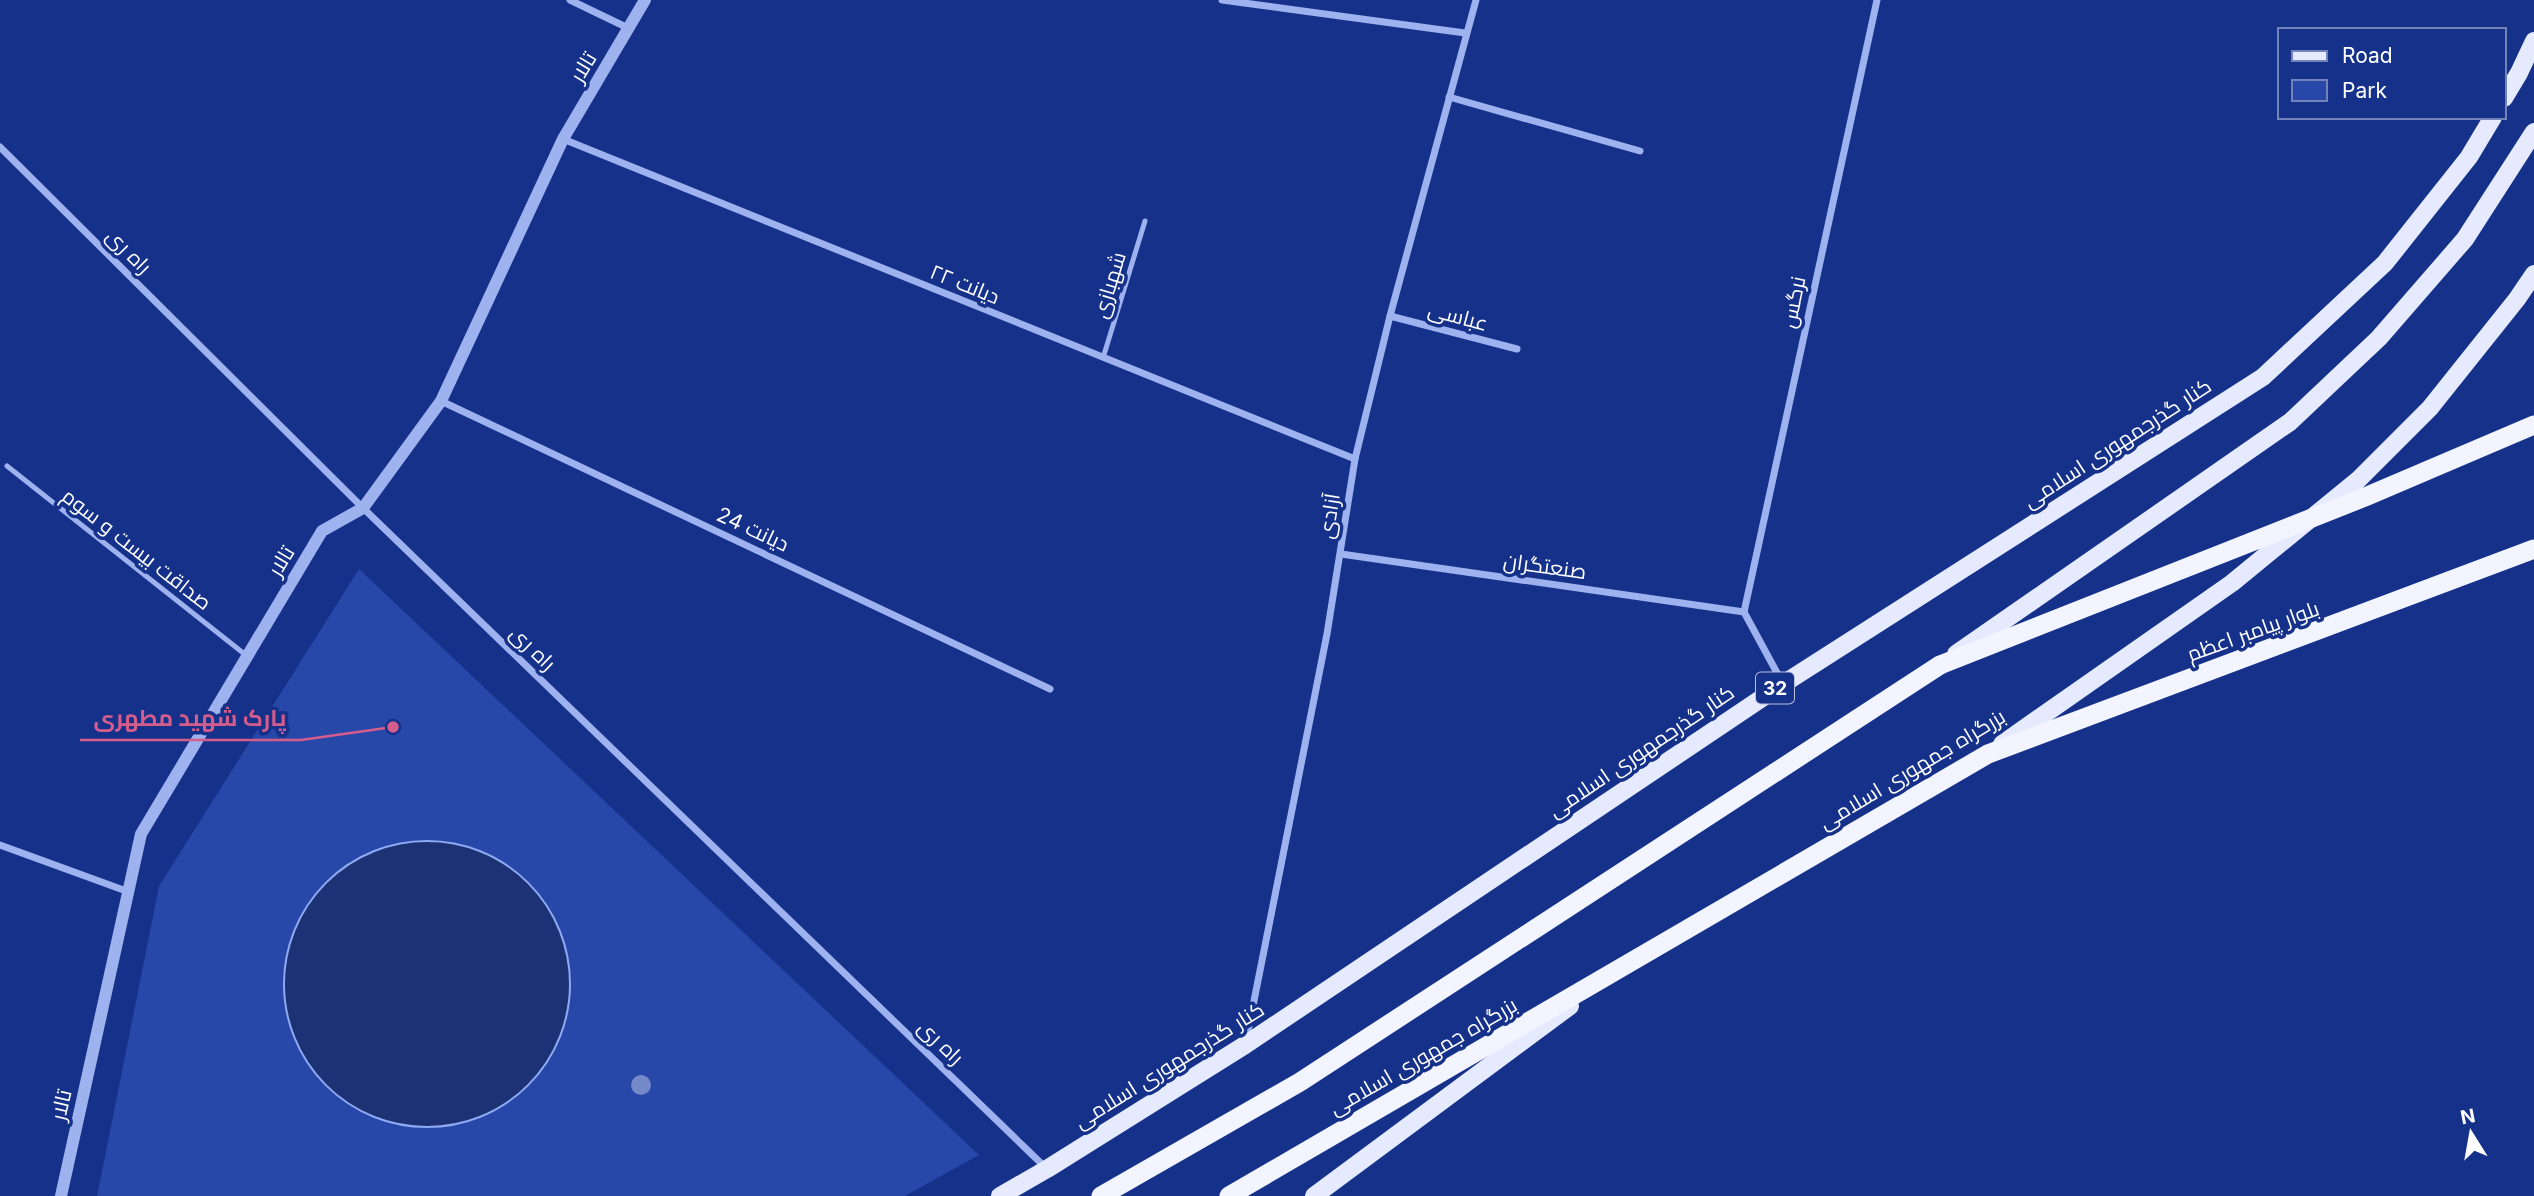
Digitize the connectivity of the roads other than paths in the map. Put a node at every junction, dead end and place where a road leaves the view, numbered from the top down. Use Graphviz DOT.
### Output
graph roads {
  1 [pos="570,0"];
  2 [pos="645,0"];
  3 [pos="1222,0"];
  4 [pos="1476,0"];
  5 [pos="1877,0"];
  6 [pos="628,28"];
  7 [pos="1465,33"];
  8 [pos="2534,41"];
  9 [pos="2506,95"];
  10 [pos="1449,97"];
  11 [pos="2492,119"];
  12 [pos="2534,132"];
  13 [pos="562,139"];
  14 [pos="0,147"];
  15 [pos="1640,151"];
  16 [pos="1145,221"];
  17 [pos="2534,274"];
  18 [pos="1390,316"];
  19 [pos="1517,349"];
  20 [pos="1103,358"];
  21 [pos="441,401"];
  22 [pos="2534,425"];
  23 [pos="1355,459"];
  24 [pos="7,466"];
  25 [pos="363,508"];
  26 [pos="2534,549"];
  27 [pos="1341,554"];
  28 [pos="1744,612"];
  29 [pos="247,656"];
  30 [pos="1940,666"];
  31 [pos="1783,684"];
  32 [pos="1050,689"];
  33 [pos="1988,754"];
  34 [pos="0,845"];
  35 [pos="129,892"];
  36 [pos="1626,964"];
  37 [pos="1245,1045"];
  38 [pos="1047,1169"];
  39 [pos="61,1196"];
  40 [pos="1000,1196"];
  41 [pos="1101,1196"];
  42 [pos="1229,1196"];
  43 [pos="1314,1196"];
  1 -- 6 [label="street"];
  2 -- 6 [label="street, تالار"];
  3 -- 7 [label="street"];
  4 -- 7 [label="street, آزادی"];
  5 -- 28 [label="street, نرگس"];
  6 -- 13 [label="street, تالار"];
  7 -- 10 [label="street, آزادی"];
  8 -- 9 [label="main road"];
  10 -- 15 [label="street"];
  10 -- 18 [label="street, آزادی"];
  11 -- 31 [label="main road, کنار گذرجمهوری اسلامی / 32"];
  12 -- 30 [label="main road, bridge"];
  13 -- 20 [label="street, دیانت ۲۲"];
  13 -- 21 [label="street, تالار"];
  14 -- 25 [label="street, راه ری"];
  16 -- 20 [label="lane, شهبازی"];
  17 -- 33 [label="main road, بزرگراه جمهوری اسلامی"];
  18 -- 19 [label="street, عباسی"];
  18 -- 23 [label="street, آزادی"];
  20 -- 23 [label="street, دیانت ۲۲"];
  21 -- 25 [label="street, تالار"];
  21 -- 32 [label="street, دیانت 24"];
  22 -- 30 [label="highway, بزرگراه جمهوری اسلامی, bridge"];
  23 -- 27 [label="street, آزادی"];
  24 -- 29 [label="lane, صداقت بیست و سوم"];
  25 -- 29 [label="street, تالار"];
  25 -- 38 [label="street, راه ری"];
  26 -- 33 [label="highway, بلوار پیامبر اعظم"];
  27 -- 28 [label="street, صنعتگران"];
  27 -- 37 [label="street, آزادی"];
  28 -- 31 [label="street"];
  29 -- 35 [label="street, تالار"];
  30 -- 41 [label="highway, بزرگراه جمهوری اسلامی"];
  31 -- 37 [label="main road, کنار گذرجمهوری اسلامی / 32"];
  33 -- 36 [label="highway, بزرگراه جمهوری اسلامی"];
  34 -- 35 [label="street"];
  35 -- 39 [label="street, تالار"];
  36 -- 42 [label="highway, بزرگراه جمهوری اسلامی"];
  36 -- 43 [label="main road"];
  37 -- 38 [label="main road, کنار گذرجمهوری اسلامی / 32"];
  38 -- 40 [label="main road, کنار گذرجمهوری اسلامی / 32"];
}
